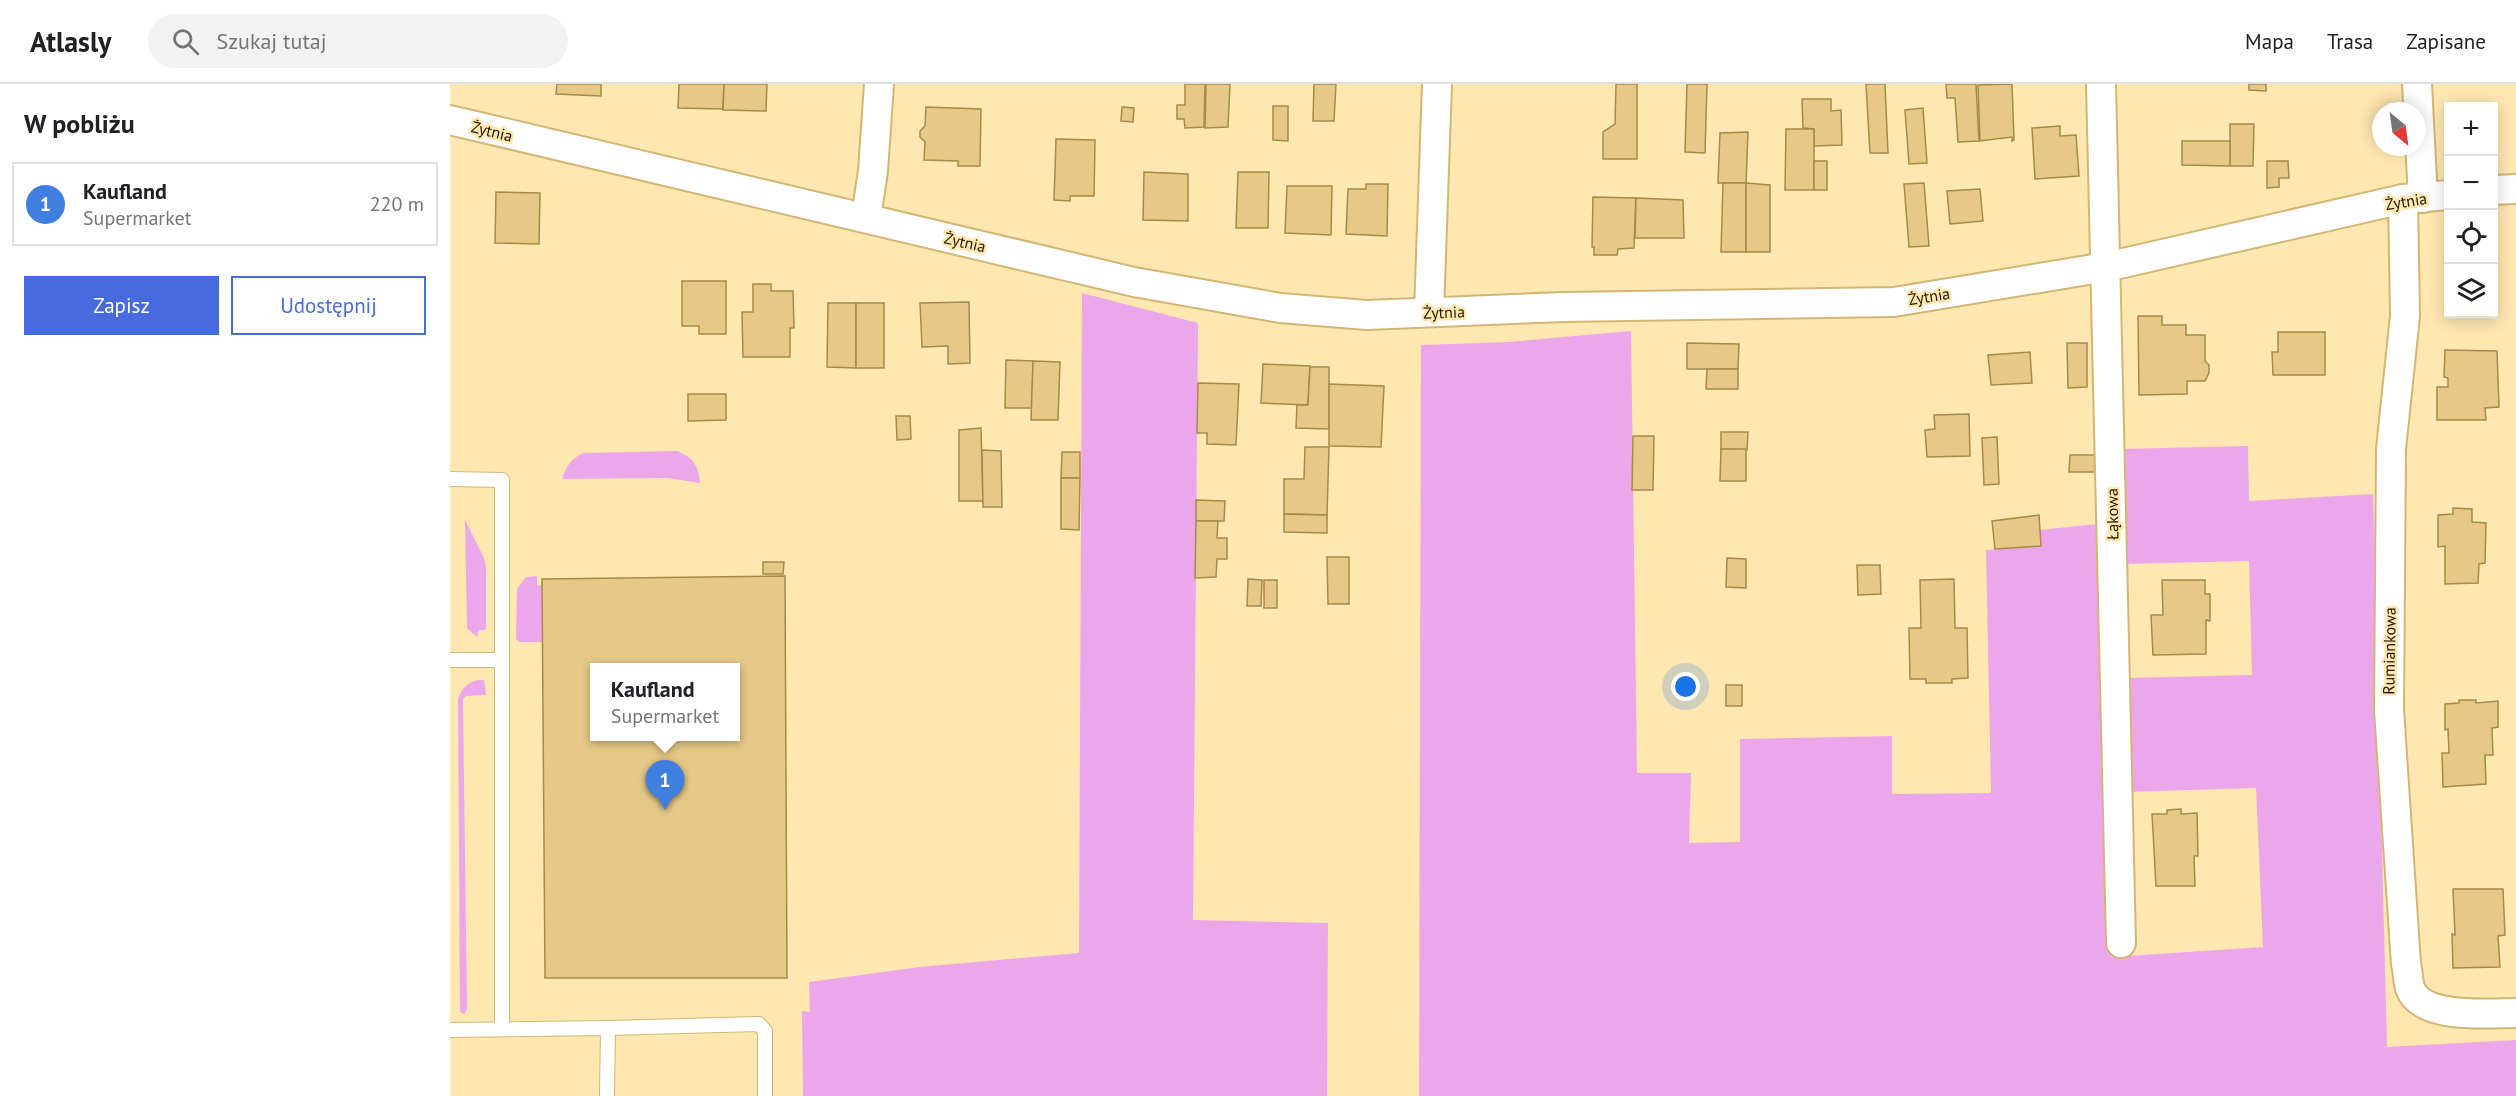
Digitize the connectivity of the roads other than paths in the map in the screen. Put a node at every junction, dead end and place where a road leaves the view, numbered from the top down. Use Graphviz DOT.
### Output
graph roads {
  1 [pos="879,84"];
  2 [pos="1437,84"];
  3 [pos="2101,84"];
  4 [pos="2416,84"];
  5 [pos="450,120"];
  6 [pos="2516,189"];
  7 [pos="2498,190"];
  8 [pos="2425,197"];
  9 [pos="866,217"];
  10 [pos="2106,267"];
  11 [pos="1429,312"];
  12 [pos="450,479"];
  13 [pos="450,660"];
  14 [pos="502,660"];
  15 [pos="2121,943"];
  16 [pos="2516,1013"];
  17 [pos="608,1028"];
  18 [pos="502,1029"];
  19 [pos="450,1030"];
  20 [pos="607,1096"];
  21 [pos="765,1096"];
  1 -- 9 [label="street"];
  2 -- 11 [label="street"];
  3 -- 10 [label="street, Łąkowa"];
  4 -- 8 [label="street, Rumiankowa"];
  5 -- 9 [label="street, Żytnia"];
  6 -- 7 [label="street"];
  8 -- 10 [label="street, Żytnia"];
  8 -- 16 [label="street, Rumiankowa"];
  9 -- 11 [label="street, Żytnia"];
  10 -- 11 [label="street, Żytnia"];
  10 -- 15 [label="street, Łąkowa"];
  12 -- 14 [label="lane"];
  13 -- 14 [label="lane"];
  14 -- 18 [label="lane"];
  17 -- 18 [label="lane"];
  17 -- 20 [label="lane"];
  17 -- 21 [label="lane"];
  18 -- 19 [label="lane"];
}
